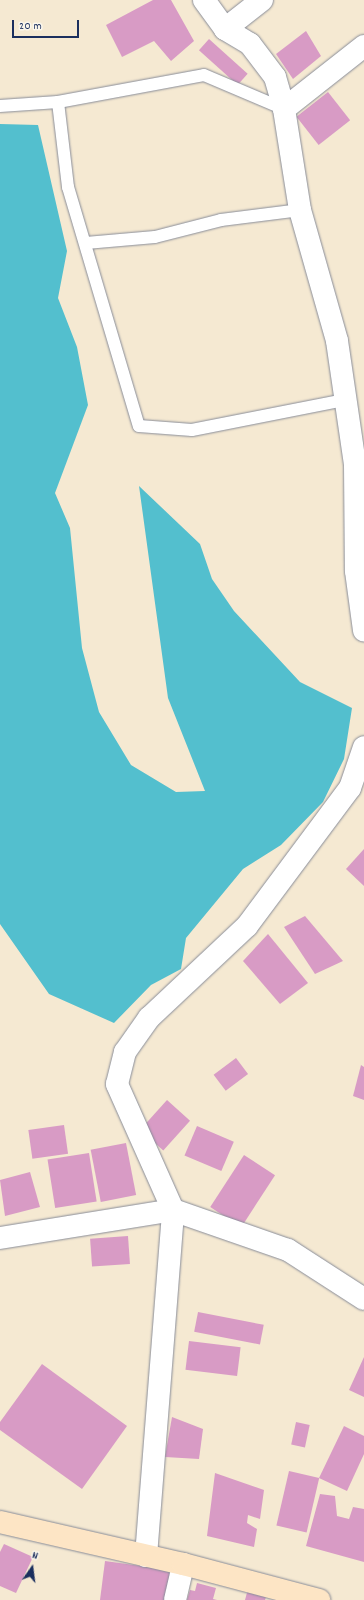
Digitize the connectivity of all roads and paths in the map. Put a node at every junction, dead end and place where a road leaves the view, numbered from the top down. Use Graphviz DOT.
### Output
graph roads {
  1 [pos="204,0"];
  2 [pos="262,0"];
  3 [pos="225,29"];
  4 [pos="364,46"];
  5 [pos="58,102"];
  6 [pos="0,106"];
  7 [pos="284,109"];
  8 [pos="300,210"];
  9 [pos="86,243"];
  10 [pos="345,400"];
  11 [pos="364,630"];
  12 [pos="364,747"];
  13 [pos="357,790"];
  14 [pos="173,1210"];
  15 [pos="0,1238"];
  16 [pos="364,1299"];
  17 [pos="0,1522"];
  18 [pos="146,1556"];
  19 [pos="183,1564"];
  20 [pos="175,1600"];
  21 [pos="319,1600"];
  1 -- 3 [label="street"];
  2 -- 3 [label="street"];
  3 -- 7 [label="street"];
  4 -- 7 [label="street"];
  5 -- 6 [label="lane"];
  5 -- 7 [label="lane"];
  5 -- 9 [label="lane"];
  7 -- 8 [label="street"];
  8 -- 9 [label="lane"];
  8 -- 10 [label="street"];
  9 -- 10 [label="lane"];
  10 -- 11 [label="street"];
  12 -- 13 [label="street"];
  13 -- 14 [label="street"];
  14 -- 15 [label="street"];
  14 -- 16 [label="street"];
  14 -- 18 [label="street"];
  17 -- 18 [label="street"];
  18 -- 19 [label="street"];
  19 -- 20 [label="street"];
  19 -- 21 [label="street"];
}
